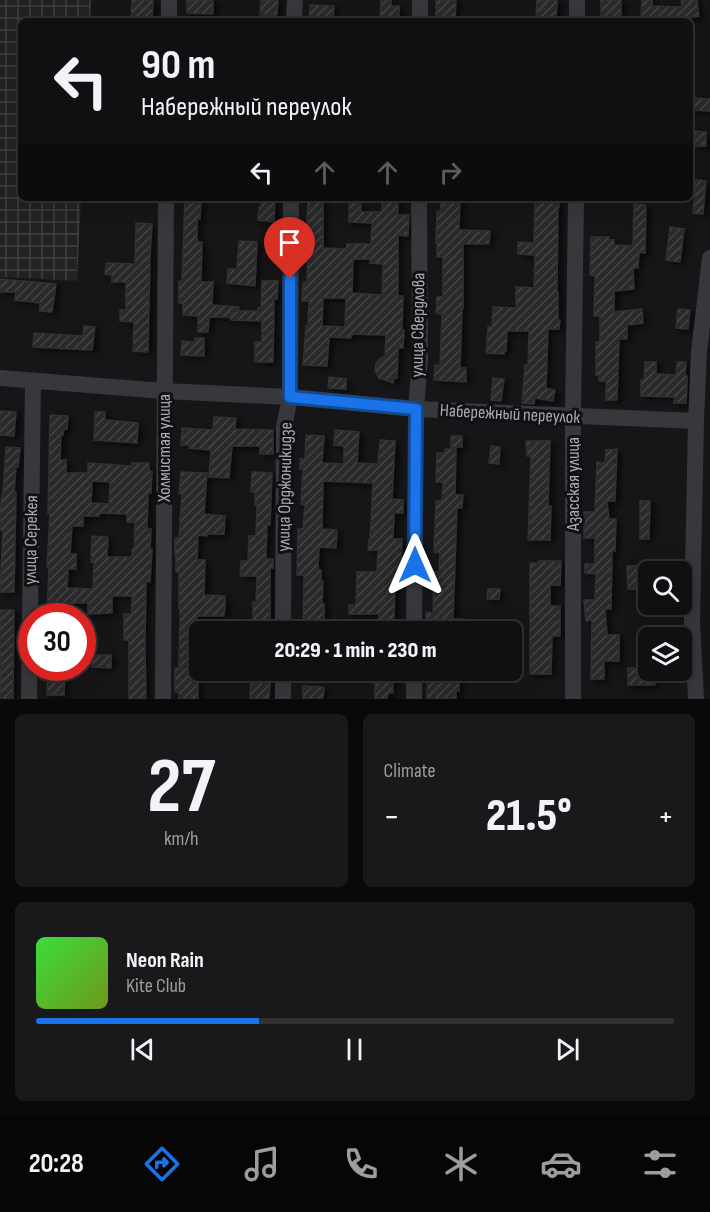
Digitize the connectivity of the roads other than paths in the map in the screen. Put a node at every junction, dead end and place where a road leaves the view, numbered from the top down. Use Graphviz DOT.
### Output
graph roads {
  1 [pos="169,0"];
  2 [pos="295,0"];
  3 [pos="420,0"];
  4 [pos="577,0"];
  5 [pos="169,18"];
  6 [pos="294,18"];
  7 [pos="420,18"];
  8 [pos="577,18"];
  9 [pos="166,201"];
  10 [pos="291,201"];
  11 [pos="419,201"];
  12 [pos="576,201"];
  13 [pos="710,258"];
  14 [pos="0,378"];
  15 [pos="33,381"];
  16 [pos="164,391"];
  17 [pos="290,397"];
  18 [pos="416,409"];
  19 [pos="573,417"];
  20 [pos="696,421"];
  21 [pos="283,621"];
  22 [pos="414,621"];
  23 [pos="283,681"];
  24 [pos="414,681"];
  25 [pos="29,699"];
  26 [pos="163,699"];
  27 [pos="283,699"];
  28 [pos="414,699"];
  29 [pos="573,699"];
  30 [pos="696,699"];
  1 -- 5 [label="street"];
  2 -- 6 [label="street"];
  3 -- 7 [label="street"];
  4 -- 8 [label="street"];
  9 -- 16 [label="street, Холмистая улица"];
  10 -- 17 [label="street, улица Орджоникидзе"];
  11 -- 18 [label="street, улица Свердлова"];
  12 -- 19 [label="street, Азасская улица"];
  13 -- 20 [label="street"];
  14 -- 15 [label="street, Набережный переулок"];
  15 -- 16 [label="street, Набережный переулок"];
  15 -- 25 [label="street, улица Серекея"];
  16 -- 17 [label="street, Набережный переулок"];
  16 -- 26 [label="street, Холмистая улица"];
  17 -- 18 [label="street, Набережный переулок"];
  17 -- 21 [label="street, улица Орджоникидзе"];
  18 -- 19 [label="street, Набережный переулок"];
  18 -- 22 [label="street, улица Свердлова"];
  19 -- 20 [label="street, Набережный переулок"];
  19 -- 29 [label="street, Азасская улица"];
  20 -- 30 [label="street"];
  23 -- 27 [label="street"];
  24 -- 28 [label="street"];
}
